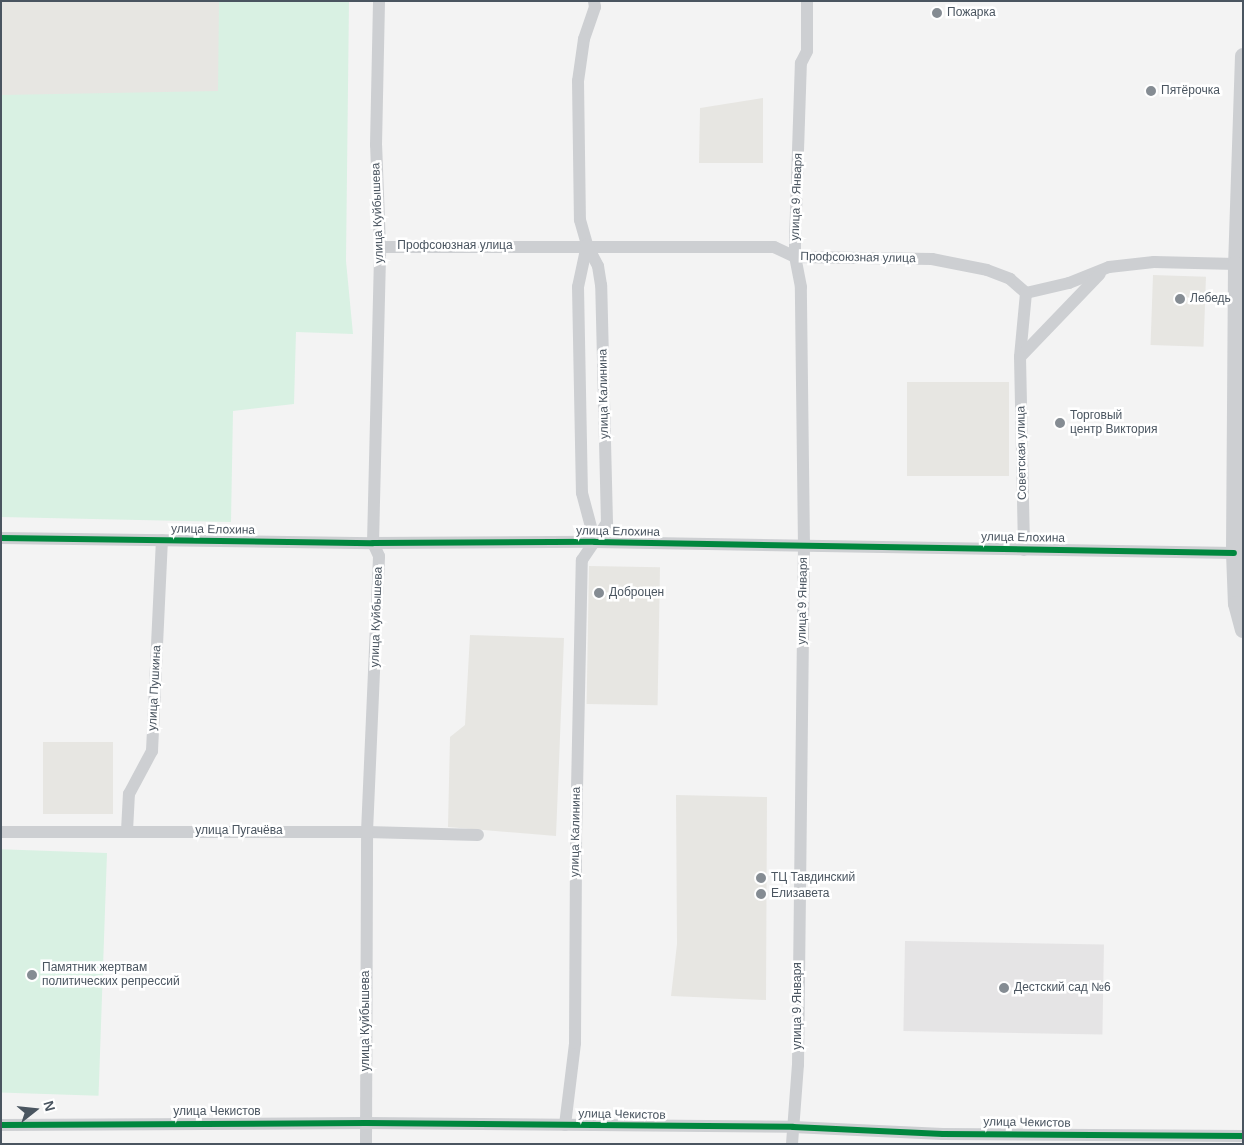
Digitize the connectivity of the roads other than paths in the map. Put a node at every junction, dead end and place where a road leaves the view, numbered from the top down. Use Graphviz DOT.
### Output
graph roads {
  1 [pos="379,1"];
  2 [pos="594,1"];
  3 [pos="807,1"];
  4 [pos="1243,56"];
  5 [pos="587,245"];
  6 [pos="380,247"];
  7 [pos="795,257"];
  8 [pos="1236,264"];
  9 [pos="1109,267"];
  10 [pos="1026,293"];
  11 [pos="1020,357"];
  12 [pos="1,538"];
  13 [pos="162,540"];
  14 [pos="596,542"];
  15 [pos="373,543"];
  16 [pos="804,547"];
  17 [pos="1024,550"];
  18 [pos="1234,553"];
  19 [pos="1243,630"];
  20 [pos="127,831"];
  21 [pos="1,832"];
  22 [pos="367,832"];
  23 [pos="478,835"];
  24 [pos="366,1122"];
  25 [pos="1,1125"];
  26 [pos="565,1125"];
  27 [pos="793,1128"];
  28 [pos="1243,1136"];
  29 [pos="1225,1140"];
  30 [pos="366,1144"];
  31 [pos="792,1144"];
  1 -- 6 [label="street, улица Куйбышева"];
  2 -- 5 [label="street, улица Калинина"];
  3 -- 7 [label="street, улица 9 Января"];
  4 -- 8 [label="street"];
  5 -- 6 [label="street, Профсоюзная улица"];
  5 -- 7 [label="street, Профсоюзная улица"];
  5 -- 14 [label="street, улица Калинина"];
  5 -- 14 [label="street, улица Калинина"];
  6 -- 15 [label="street, улица Куйбышева"];
  7 -- 10 [label="street, Профсоюзная улица"];
  7 -- 16 [label="street, улица 9 Января"];
  8 -- 9 [label="street"];
  8 -- 18 [label="street"];
  9 -- 10 [label="street"];
  9 -- 11 [label="street"];
  10 -- 11 [label="street, Советская улица"];
  11 -- 17 [label="street, Советская улица"];
  12 -- 13 [label="street, улица Елохина"];
  13 -- 15 [label="street, улица Елохина"];
  13 -- 20 [label="street, улица Пушкина"];
  14 -- 15 [label="street, улица Елохина"];
  14 -- 16 [label="street, улица Елохина"];
  14 -- 26 [label="street, улица Калинина"];
  15 -- 22 [label="street, улица Куйбышева"];
  16 -- 17 [label="street, улица Елохина"];
  16 -- 27 [label="street, улица 9 Января"];
  17 -- 18 [label="street, улица Елохина"];
  18 -- 19 [label="street"];
  20 -- 21 [label="street, улица Пугачёва"];
  20 -- 22 [label="street, улица Пугачёва"];
  22 -- 23 [label="street, улица Пугачёва"];
  22 -- 24 [label="street, улица Куйбышева"];
  24 -- 25 [label="street, улица Чекистов"];
  24 -- 26 [label="street, улица Чекистов"];
  24 -- 30 [label="street, улица Куйбышева"];
  26 -- 27 [label="street, улица Чекистов"];
  27 -- 29 [label="street, улица Чекистов"];
  27 -- 31 [label="street, улица 9 Января"];
  28 -- 29 [label="street, улица Чекистов"];
}
